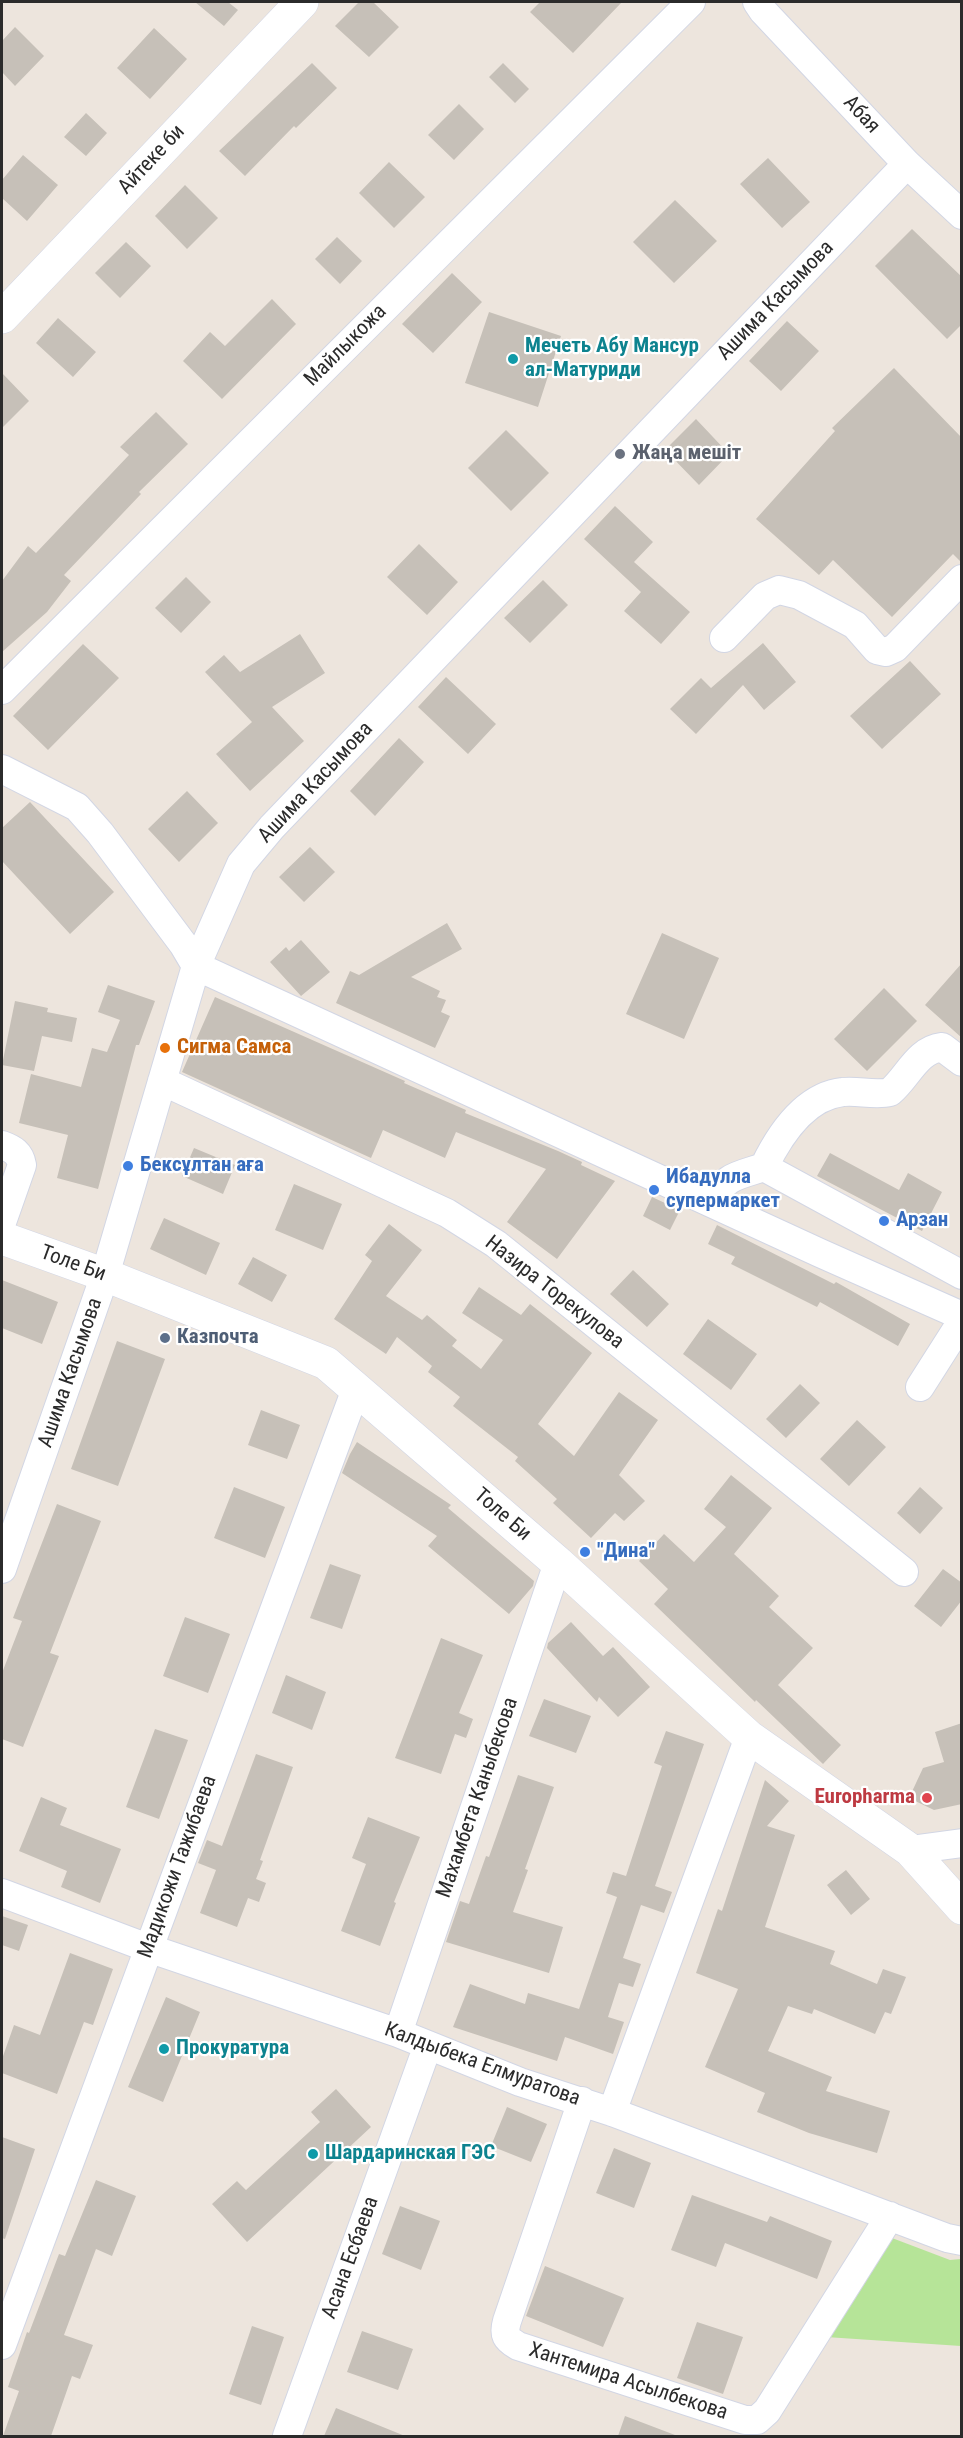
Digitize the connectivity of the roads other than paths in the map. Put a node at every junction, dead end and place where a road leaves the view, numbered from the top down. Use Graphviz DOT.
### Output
graph roads {
  1 [pos="302,2"];
  2 [pos="691,2"];
  3 [pos="752,5"];
  4 [pos="907,164"];
  5 [pos="962,215"];
  6 [pos="2,317"];
  7 [pos="962,579"];
  8 [pos="724,638"];
  9 [pos="2,690"];
  10 [pos="2,769"];
  11 [pos="196,966"];
  12 [pos="962,1062"];
  13 [pos="162,1081"];
  14 [pos="2,1145"];
  15 [pos="764,1167"];
  16 [pos="711,1202"];
  17 [pos="2,1222"];
  18 [pos="2,1239"];
  19 [pos="105,1275"];
  20 [pos="962,1275"];
  21 [pos="962,1316"];
  22 [pos="962,1321"];
  23 [pos="920,1387"];
  24 [pos="356,1389"];
  25 [pos="558,1563"];
  26 [pos="2,1569"];
  27 [pos="904,1572"];
  28 [pos="749,1737"];
  29 [pos="962,1843"];
  30 [pos="910,1850"];
  31 [pos="2,1893"];
  32 [pos="962,1908"];
  33 [pos="148,1948"];
  34 [pos="398,2034"];
  35 [pos="428,2045"];
  36 [pos="582,2101"];
  37 [pos="612,2112"];
  38 [pos="890,2216"];
  39 [pos="962,2241"];
  40 [pos="2,2345"];
  41 [pos="287,2436"];
  1 -- 6 [label="street, Айтеке би"];
  2 -- 9 [label="street, Майлыкожа"];
  3 -- 4 [label="street, Абая"];
  4 -- 5 [label="street, Абая"];
  4 -- 11 [label="street, Ашима Касымова"];
  7 -- 8 [label="street"];
  10 -- 11 [label="street"];
  11 -- 13 [label="street, Ашима Касымова"];
  11 -- 16 [label="street"];
  12 -- 15 [label="street"];
  13 -- 19 [label="street, Ашима Касымова"];
  13 -- 27 [label="street, Назира Торекулова"];
  14 -- 17 [label="street"];
  15 -- 16 [label="street"];
  15 -- 20 [label="street"];
  16 -- 21 [label="street"];
  18 -- 19 [label="street, Толе Би"];
  19 -- 24 [label="street, Толе Би"];
  19 -- 26 [label="street, Ашима Касымова"];
  22 -- 23 [label="street"];
  24 -- 25 [label="street, Толе Би"];
  24 -- 33 [label="street, Мадикожи Тажибаева"];
  25 -- 28 [label="street, Толе Би"];
  25 -- 34 [label="street, Махамбета Каныбекова"];
  28 -- 30 [label="street, Толе Би"];
  28 -- 37 [label="street"];
  29 -- 30 [label="street"];
  30 -- 32 [label="street, Толе Би"];
  31 -- 33 [label="street, Калдыбека Елмуратова"];
  33 -- 34 [label="street, Калдыбека Елмуратова"];
  33 -- 40 [label="street, Мадикожи Тажибаева"];
  34 -- 35 [label="street, Калдыбека Елмуратова"];
  35 -- 36 [label="street, Калдыбека Елмуратова"];
  35 -- 41 [label="street, Асана Есбаева"];
  36 -- 37 [label="street, Калдыбека Елмуратова"];
  36 -- 38 [label="street, Хантемира Асылбекова"];
  37 -- 38 [label="street, Калдыбека Елмуратова"];
  38 -- 39 [label="street, Калдыбека Елмуратова"];
}
